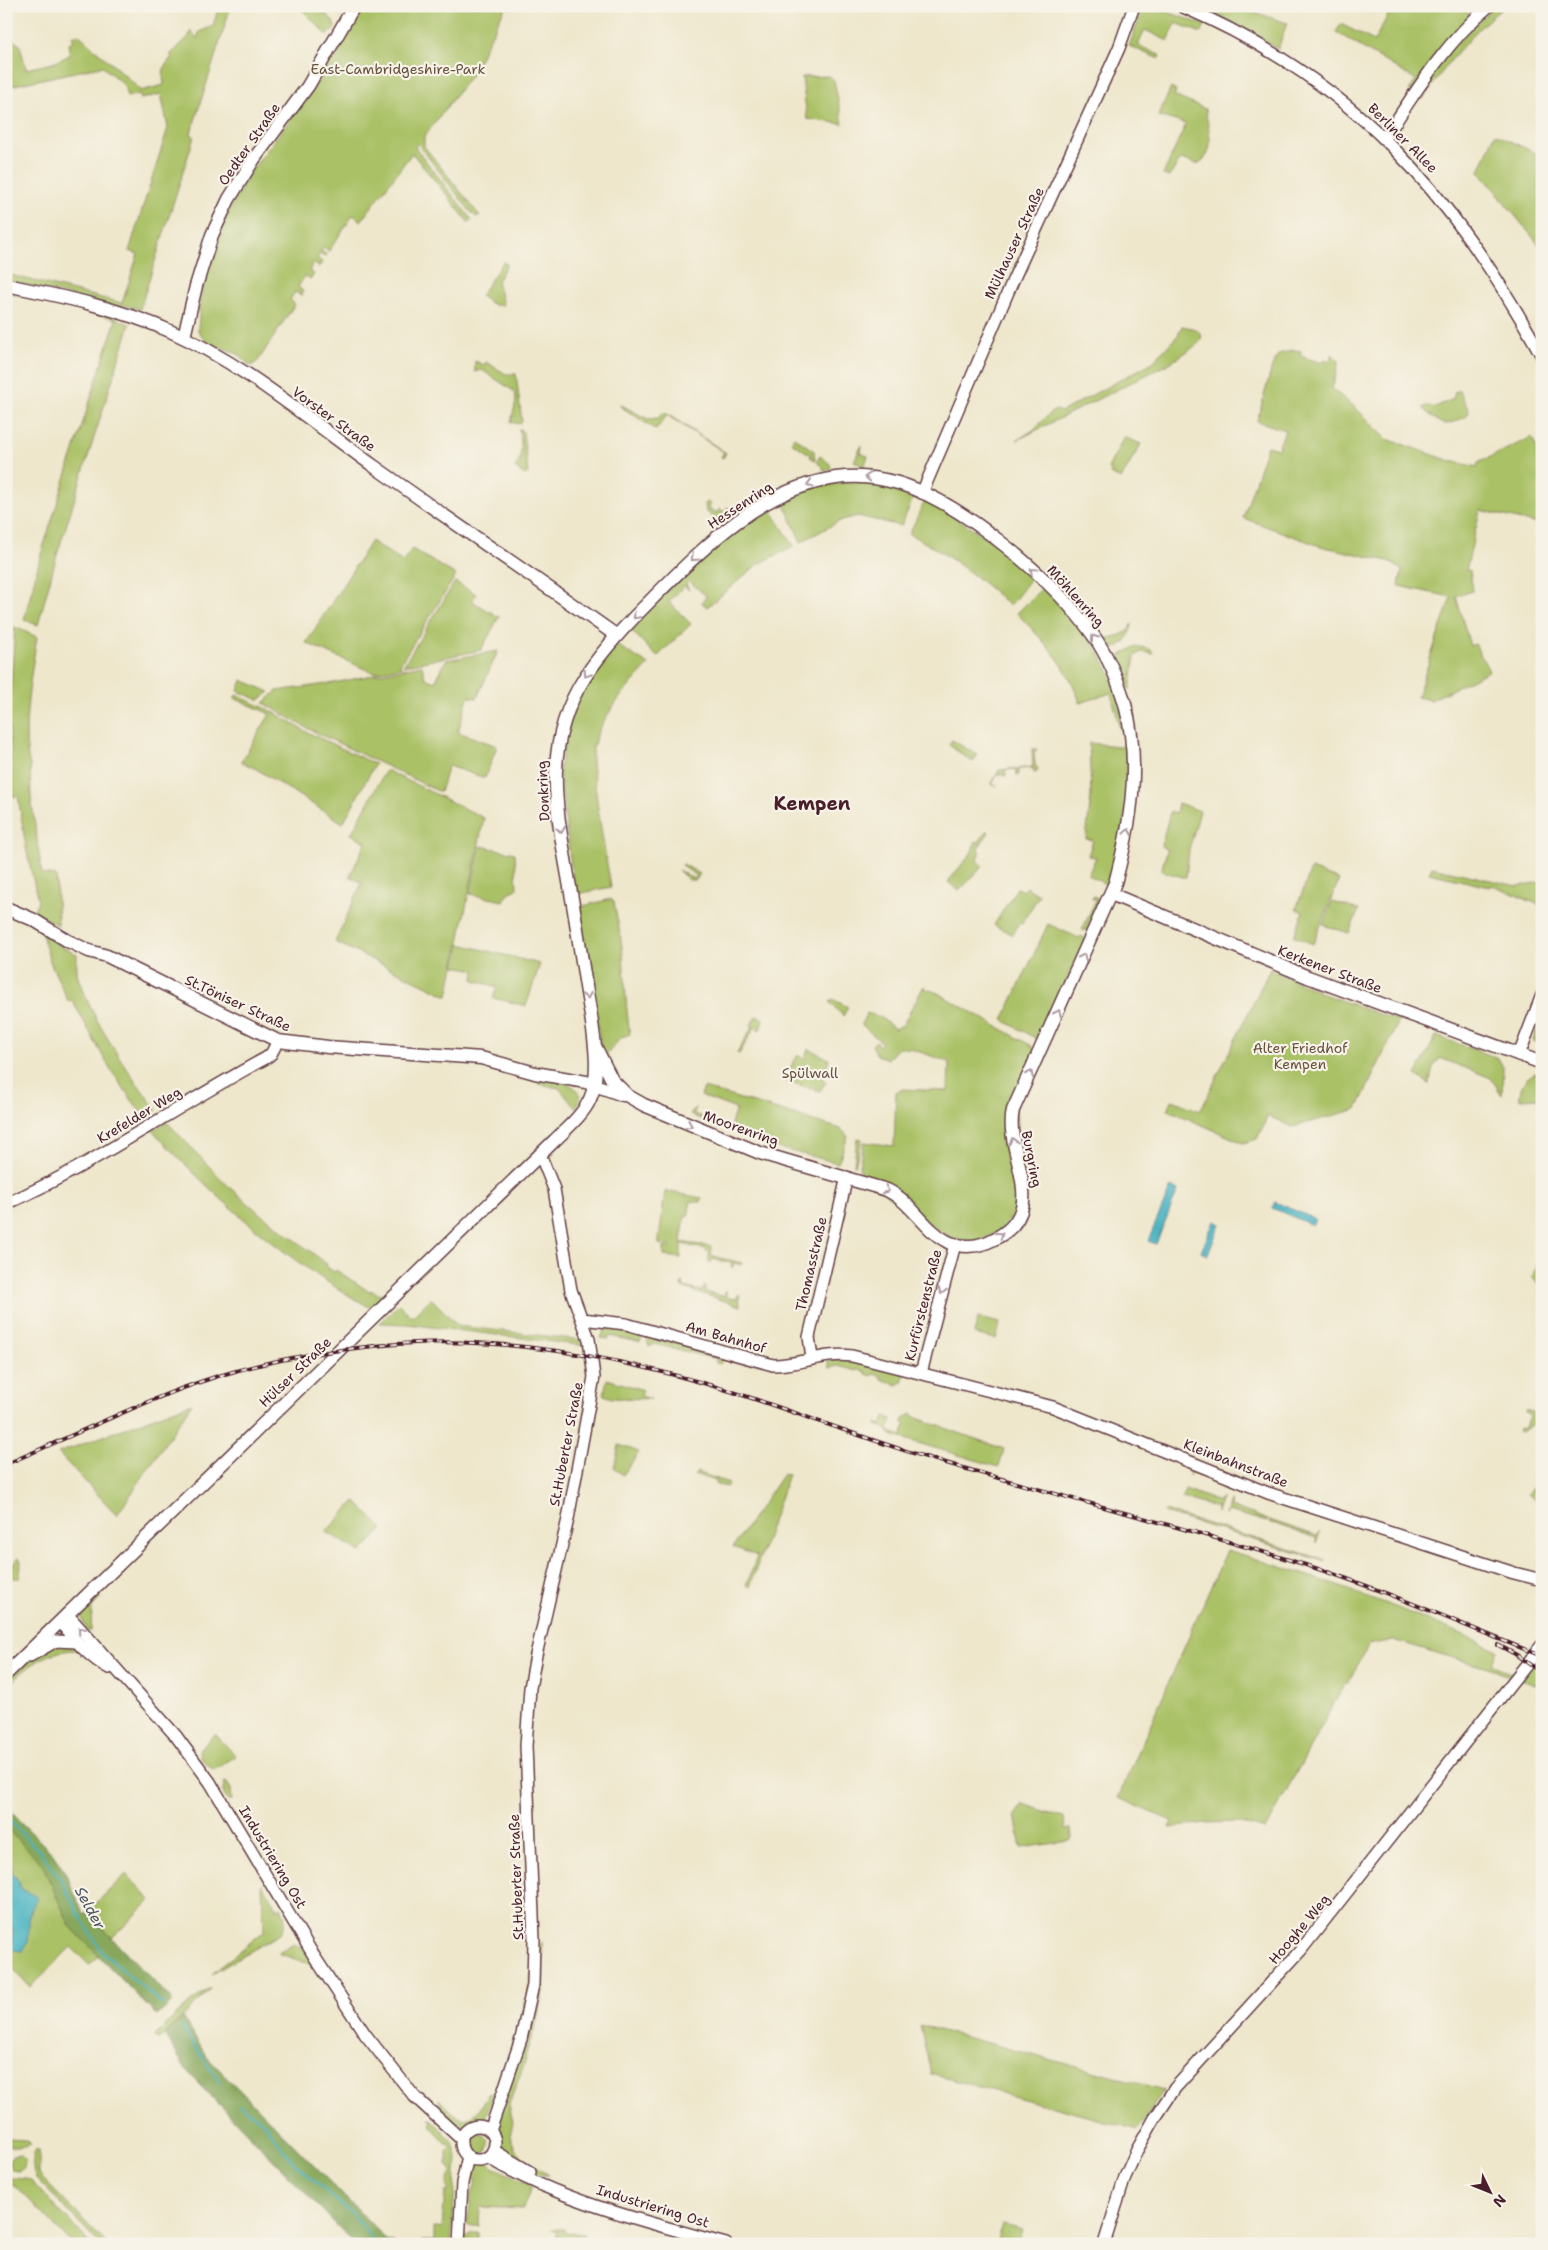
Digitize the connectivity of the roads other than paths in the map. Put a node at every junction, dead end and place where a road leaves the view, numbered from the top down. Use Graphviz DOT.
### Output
graph roads {
  1 [pos="354,6"];
  2 [pos="1134,6"];
  3 [pos="1181,6"];
  4 [pos="1489,6"];
  5 [pos="1385,138"];
  6 [pos="6,285"];
  7 [pos="184,337"];
  8 [pos="1542,356"];
  9 [pos="922,493"];
  10 [pos="942,504"];
  11 [pos="678,573"];
  12 [pos="617,636"];
  13 [pos="1111,894"];
  14 [pos="6,908"];
  15 [pos="1542,995"];
  16 [pos="278,1041"];
  17 [pos="595,1046"];
  18 [pos="1519,1055"];
  19 [pos="1542,1063"];
  20 [pos="593,1084"];
  21 [pos="628,1096"];
  22 [pos="540,1154"];
  23 [pos="848,1177"];
  24 [pos="6,1204"];
  25 [pos="954,1244"];
  26 [pos="585,1320"];
  27 [pos="812,1358"];
  28 [pos="921,1373"];
  29 [pos="1541,1580"];
  30 [pos="64,1618"];
  31 [pos="76,1642"];
  32 [pos="1542,1645"];
  33 [pos="16,1665"];
  34 [pos="117,1672"];
  35 [pos="6,1674"];
  36 [pos="486,2129"];
  37 [pos="464,2136"];
  38 [pos="481,2156"];
  39 [pos="460,2244"];
  40 [pos="726,2244"];
  41 [pos="1104,2244"];
  1 -- 7 [label="main road, Oedter Straße"];
  2 -- 9 [label="street, Mülhauser Straße"];
  3 -- 5 [label="street, Berliner Allee"];
  4 -- 5 [label="street"];
  5 -- 8 [label="street, Berliner Allee"];
  6 -- 7 [label="main road, Vorster Straße"];
  7 -- 12 [label="main road, Vorster Straße"];
  9 -- 10 [label="main road, Hessenring"];
  9 -- 11 [label="main road, Hessenring, one-way"];
  13 -- 10 [label="main road, Möhlenring, one-way"];
  11 -- 12 [label="main road, Donkring, one-way"];
  12 -- 17 [label="main road, Donkring, one-way"];
  13 -- 18 [label="main road, Kerkener Straße"];
  25 -- 13 [label="main road, Burgring, one-way"];
  14 -- 16 [label="main road, St.Töniser Straße"];
  15 -- 18 [label="street"];
  16 -- 20 [label="main road, St.Töniser Straße"];
  16 -- 24 [label="street, Krefelder Weg"];
  17 -- 20 [label="main road, Donkring"];
  17 -- 21 [label="main road, Donkring"];
  18 -- 19 [label="main road, Kerkener Straße"];
  20 -- 21 [label="main road"];
  20 -- 22 [label="main road, Hülser Straße"];
  21 -- 23 [label="main road, Moorenring, one-way"];
  22 -- 26 [label="street, St.Huberter Straße"];
  22 -- 30 [label="main road, Hülser Straße"];
  23 -- 25 [label="main road, one-way"];
  23 -- 27 [label="street, Thomasstraße"];
  25 -- 28 [label="street, Kurfürstenstraße, one-way"];
  26 -- 27 [label="street, Am Bahnhof"];
  26 -- 36 [label="street, St.Huberter Straße"];
  27 -- 28 [label="street, Am Bahnhof"];
  28 -- 29 [label="street, Kleinbahnstraße"];
  30 -- 31 [label="street, Industriering Ost"];
  30 -- 33 [label="main road, Hülser Straße"];
  34 -- 30 [label="street, Industriering Ost, one-way"];
  31 -- 33 [label="street"];
  31 -- 34 [label="street, Industriering Ost"];
  32 -- 41 [label="street, Hooghe Weg"];
  33 -- 35 [label="main road, Hülser Straße"];
  34 -- 37 [label="street, Industriering Ost"];
  36 -- 37 [label="street"];
  36 -- 38 [label="street"];
  37 -- 38 [label="street"];
  38 -- 39 [label="street"];
  38 -- 40 [label="street, Industriering Ost"];
}
